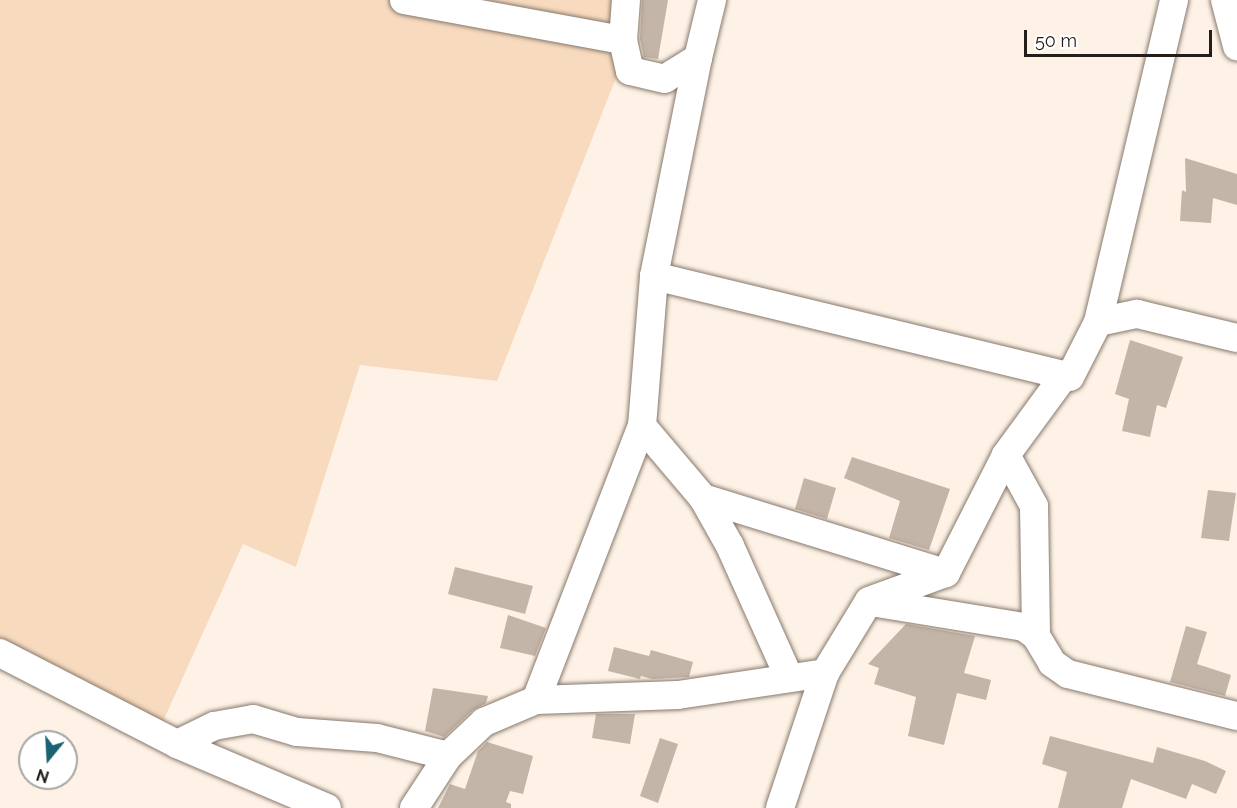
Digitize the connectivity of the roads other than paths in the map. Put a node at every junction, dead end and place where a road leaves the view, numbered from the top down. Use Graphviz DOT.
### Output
graph roads {
  1 [pos="404,0"];
  2 [pos="626,0"];
  3 [pos="712,0"];
  4 [pos="1174,0"];
  5 [pos="1225,0"];
  6 [pos="623,40"];
  7 [pos="1237,46"];
  8 [pos="698,58"];
  9 [pos="654,276"];
  10 [pos="1098,322"];
  11 [pos="1237,338"];
  12 [pos="1063,377"];
  13 [pos="642,426"];
  14 [pos="1006,455"];
  15 [pos="703,498"];
  16 [pos="946,573"];
  17 [pos="868,601"];
  18 [pos="1036,636"];
  19 [pos="0,653"];
  20 [pos="825,674"];
  21 [pos="789,677"];
  22 [pos="536,700"];
  23 [pos="1237,716"];
  24 [pos="177,744"];
  25 [pos="448,756"];
  26 [pos="327,808"];
  27 [pos="414,808"];
  28 [pos="780,808"];
  1 -- 6 [label="street"];
  2 -- 6 [label="street"];
  3 -- 8 [label="street"];
  4 -- 10 [label="street"];
  5 -- 7 [label="street"];
  6 -- 8 [label="street"];
  8 -- 9 [label="street"];
  9 -- 12 [label="street"];
  9 -- 13 [label="street"];
  10 -- 11 [label="street"];
  10 -- 12 [label="street"];
  12 -- 14 [label="street"];
  13 -- 15 [label="street"];
  13 -- 22 [label="street"];
  14 -- 16 [label="street"];
  14 -- 18 [label="street"];
  15 -- 16 [label="street"];
  15 -- 21 [label="street"];
  16 -- 17 [label="street"];
  17 -- 18 [label="street"];
  17 -- 20 [label="street"];
  18 -- 23 [label="street"];
  19 -- 24 [label="street"];
  20 -- 21 [label="street"];
  20 -- 28 [label="street"];
  21 -- 22 [label="street"];
  22 -- 25 [label="street"];
  24 -- 25 [label="street"];
  24 -- 26 [label="street"];
  25 -- 27 [label="street"];
}
